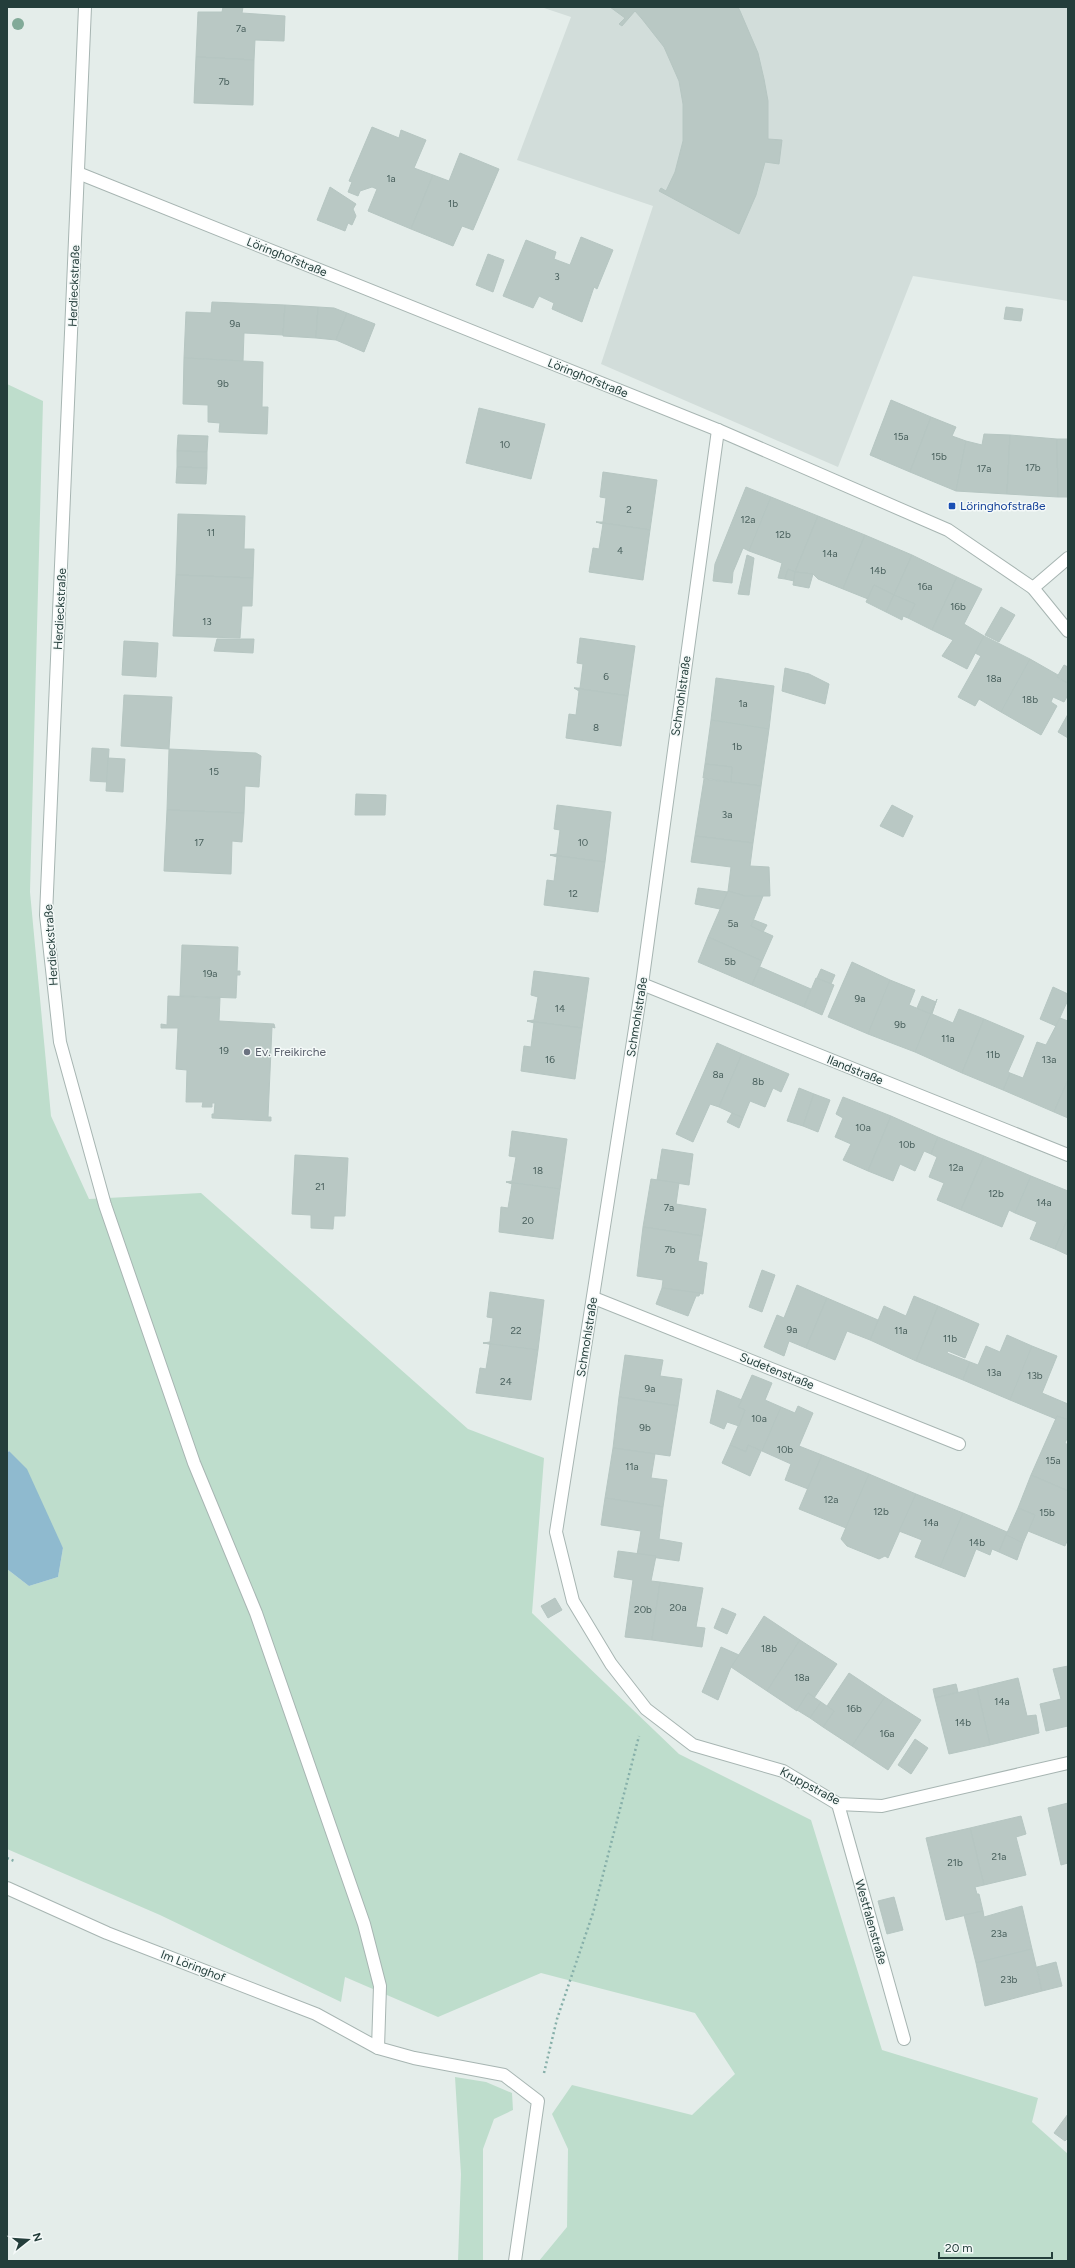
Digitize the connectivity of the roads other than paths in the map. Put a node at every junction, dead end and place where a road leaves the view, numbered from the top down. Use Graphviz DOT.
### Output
graph roads {
  1 [pos="85,7"];
  2 [pos="78,173"];
  3 [pos="718,430"];
  4 [pos="1068,558"];
  5 [pos="1033,588"];
  6 [pos="1068,631"];
  7 [pos="642,984"];
  8 [pos="1068,1155"];
  9 [pos="594,1298"];
  10 [pos="959,1444"];
  11 [pos="573,1601"];
  12 [pos="1068,1763"];
  13 [pos="838,1804"];
  14 [pos="7,1888"];
  15 [pos="904,2039"];
  16 [pos="378,2048"];
  17 [pos="514,2261"];
  1 -- 2 [label="street, Herdieckstraße"];
  2 -- 3 [label="street, Löringhofstraße"];
  2 -- 16 [label="street, Herdieckstraße"];
  3 -- 5 [label="street, Löringhofstraße"];
  3 -- 7 [label="street, Schmohlstraße"];
  4 -- 5 [label="street"];
  5 -- 6 [label="street, Löringhofstraße"];
  7 -- 8 [label="street, Ilandstraße"];
  7 -- 9 [label="street, Schmohlstraße"];
  9 -- 10 [label="street, Sudetenstraße"];
  9 -- 11 [label="street, Schmohlstraße"];
  11 -- 13 [label="street, Kruppstraße"];
  12 -- 13 [label="street, Kruppstraße"];
  13 -- 15 [label="street, Westfalenstraße"];
  14 -- 16 [label="street, Im Löringhof"];
  16 -- 17 [label="street, Im Löringhof"];
}
